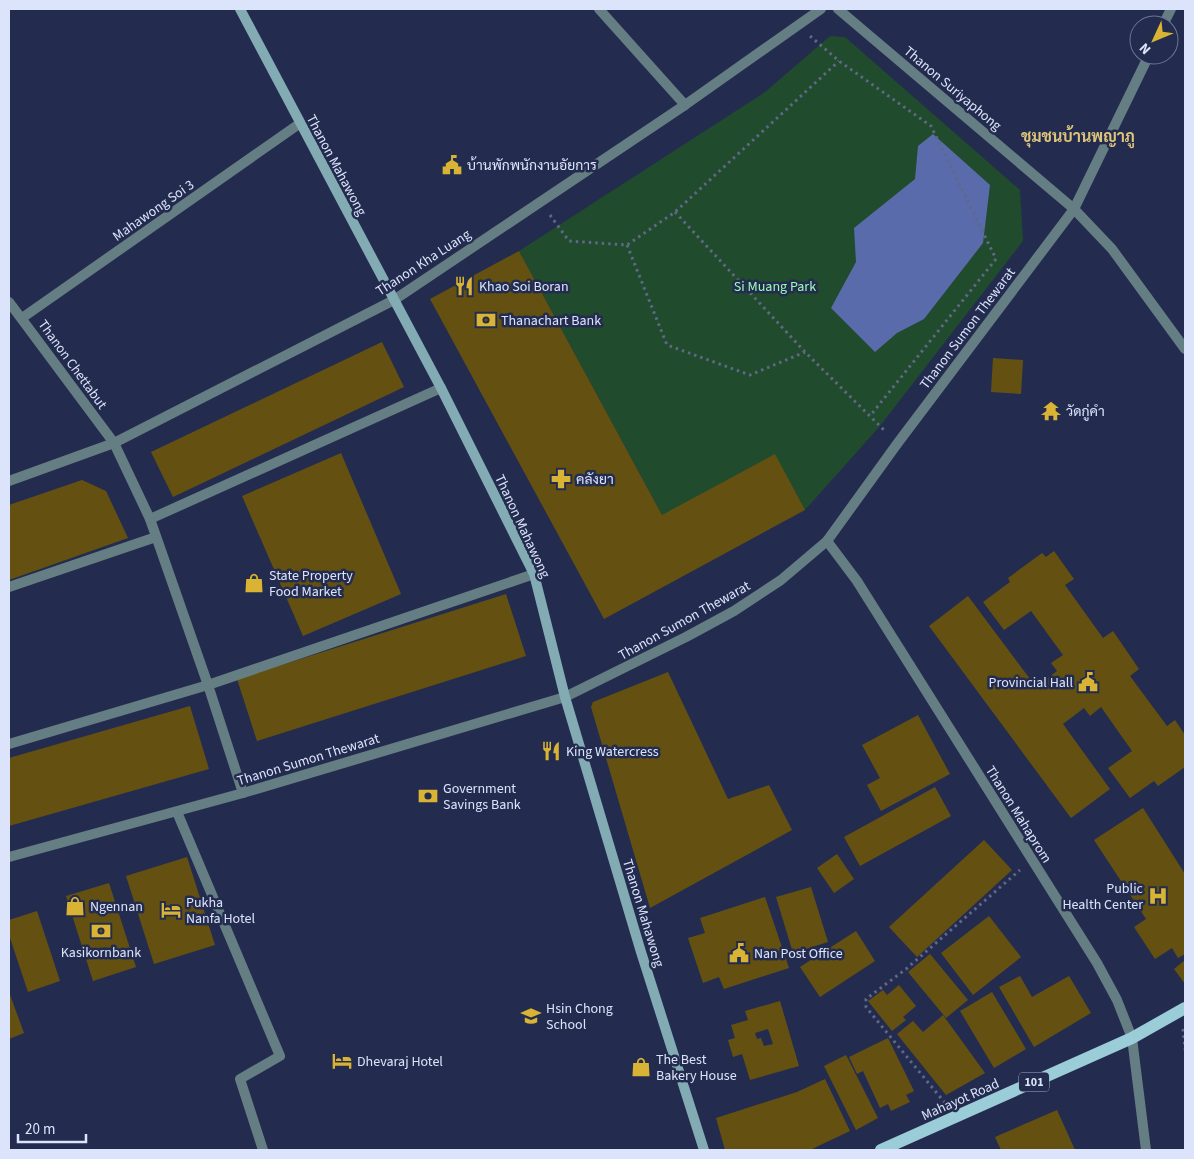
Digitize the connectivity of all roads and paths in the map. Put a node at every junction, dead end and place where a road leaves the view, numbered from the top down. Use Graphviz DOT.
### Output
graph roads {
  1 [pos="240,9"];
  2 [pos="598,9"];
  3 [pos="821,9"];
  4 [pos="838,9"];
  5 [pos="797,24"];
  6 [pos="839,61"];
  7 [pos="1144,65"];
  8 [pos="685,105"];
  9 [pos="299,124"];
  10 [pos="540,201"];
  11 [pos="1074,209"];
  12 [pos="675,212"];
  13 [pos="627,245"];
  14 [pos="394,300"];
  15 [pos="9,302"];
  16 [pos="22,318"];
  17 [pos="1185,349"];
  18 [pos="805,352"];
  19 [pos="441,388"];
  20 [pos="870,416"];
  21 [pos="114,443"];
  22 [pos="897,444"];
  23 [pos="9,481"];
  24 [pos="150,518"];
  25 [pos="156,537"];
  26 [pos="827,540"];
  27 [pos="534,574"];
  28 [pos="9,587"];
  29 [pos="208,684"];
  30 [pos="565,697"];
  31 [pos="9,744"];
  32 [pos="243,793"];
  33 [pos="178,812"];
  34 [pos="9,857"];
  35 [pos="1032,860"];
  36 [pos="1185,1008"];
  37 [pos="1132,1038"];
  38 [pos="942,1100"];
  39 [pos="262,1150"];
  40 [pos="704,1150"];
  41 [pos="881,1150"];
  42 [pos="1146,1150"];
  1 -- 9 [label="main road, Thanon Mahawong"];
  2 -- 8 [label="street"];
  3 -- 5 [label="street, Thanon Kha Luang"];
  4 -- 11 [label="street, Thanon Suriyaphong"];
  5 -- 6 [label="path"];
  5 -- 8 [label="street, Thanon Kha Luang"];
  6 -- 12 [label="path"];
  6 -- 20 [label="path"];
  7 -- 11 [label="street, Thanon Sumon Thewarat"];
  8 -- 10 [label="street, Thanon Kha Luang"];
  9 -- 14 [label="main road, Thanon Mahawong"];
  9 -- 16 [label="street, Mahawong Soi 3"];
  10 -- 13 [label="path"];
  10 -- 14 [label="street, Thanon Kha Luang"];
  11 -- 17 [label="street, Thanon Suriyaphong"];
  11 -- 22 [label="street, Thanon Sumon Thewarat"];
  12 -- 13 [label="path"];
  12 -- 18 [label="path"];
  13 -- 18 [label="path"];
  14 -- 19 [label="main road, Thanon Mahawong"];
  14 -- 21 [label="street, Thanon Kha Luang"];
  15 -- 16 [label="street, Thanon Chettabut"];
  16 -- 21 [label="street, Thanon Chettabut"];
  18 -- 20 [label="path"];
  19 -- 24 [label="street"];
  19 -- 27 [label="main road, Thanon Mahawong"];
  20 -- 22 [label="path"];
  21 -- 23 [label="street, Thanon Kha Luang"];
  21 -- 24 [label="street, Thanon Chettabut"];
  22 -- 26 [label="street, Thanon Sumon Thewarat"];
  24 -- 25 [label="street, Thanon Chettabut"];
  25 -- 28 [label="street"];
  25 -- 29 [label="street, Thanon Chettabut"];
  26 -- 30 [label="street, Thanon Sumon Thewarat"];
  26 -- 35 [label="street, Thanon Mahaprom"];
  27 -- 29 [label="street"];
  27 -- 30 [label="main road, Thanon Mahawong"];
  29 -- 31 [label="street"];
  29 -- 32 [label="street, Thanon Chettabut"];
  30 -- 32 [label="street, Thanon Sumon Thewarat"];
  30 -- 40 [label="main road, Thanon Mahawong"];
  32 -- 33 [label="street, Thanon Sumon Thewarat"];
  33 -- 34 [label="street, Thanon Sumon Thewarat"];
  33 -- 39 [label="street"];
  35 -- 37 [label="street, Thanon Mahaprom"];
  35 -- 38 [label="path"];
  36 -- 37 [label="main road, Mahayot Road / 101"];
  37 -- 41 [label="main road, Mahayot Road / 101"];
  37 -- 42 [label="street, Thanon Mahaprom"];
}
